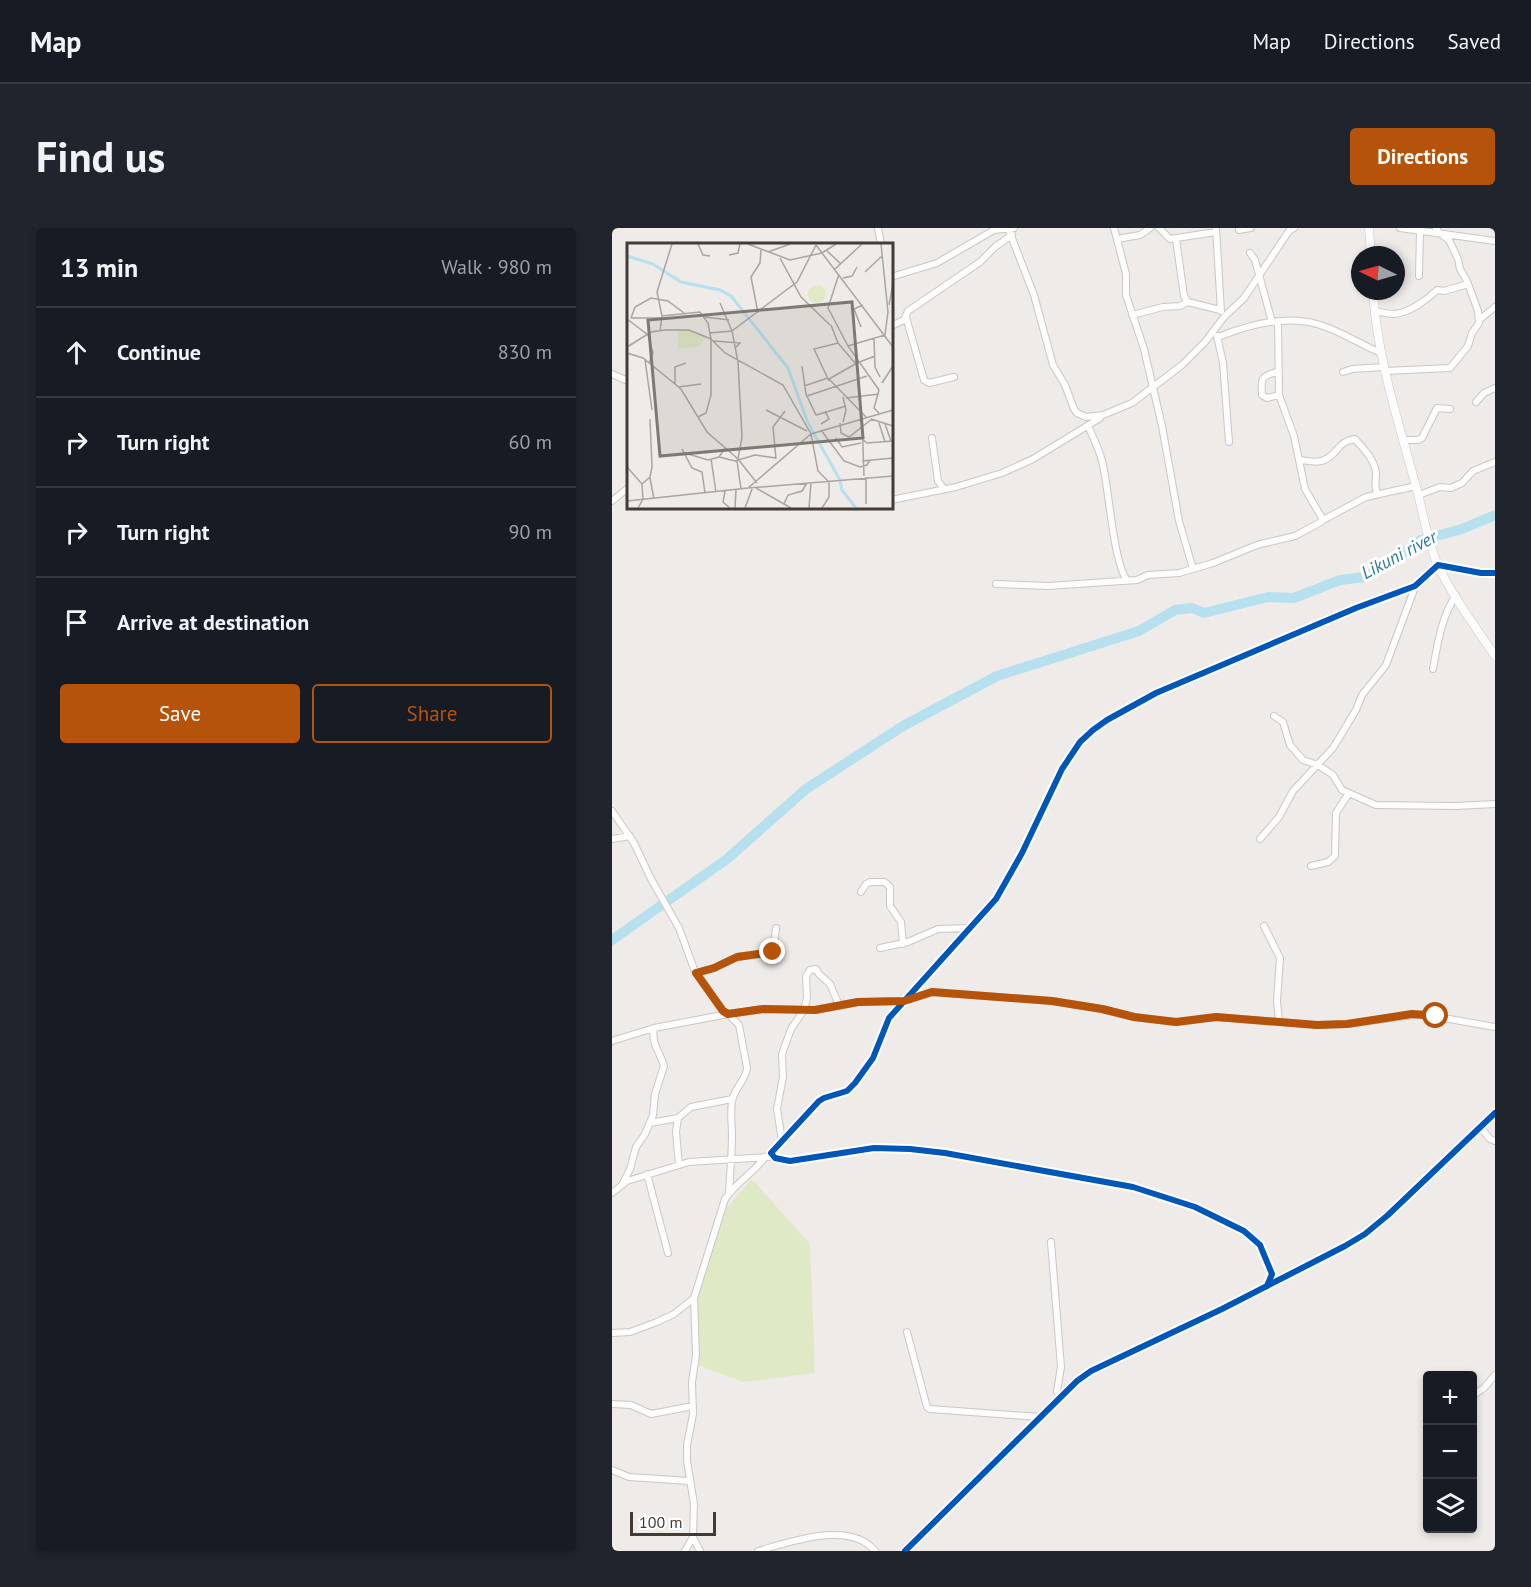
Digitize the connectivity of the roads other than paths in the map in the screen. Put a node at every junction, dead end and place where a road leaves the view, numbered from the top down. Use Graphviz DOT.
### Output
graph roads {
  1 [pos="878,228"];
  2 [pos="1006,228"];
  3 [pos="1114,228"];
  4 [pos="1150,228"];
  5 [pos="1159,228"];
  6 [pos="1251,228"];
  7 [pos="1292,228"];
  8 [pos="1369,228"];
  9 [pos="1400,228"];
  10 [pos="1216,230"];
  11 [pos="1239,230"];
  12 [pos="1420,231"];
  13 [pos="1437,231"];
  14 [pos="1013,232"];
  15 [pos="1117,238"];
  16 [pos="1176,239"];
  17 [pos="1495,241"];
  18 [pos="881,243"];
  19 [pos="1370,246"];
  20 [pos="1250,253"];
  21 [pos="1260,276"];
  22 [pos="1419,276"];
  23 [pos="892,277"];
  24 [pos="1468,284"];
  25 [pos="1373,300"];
  26 [pos="1188,302"];
  27 [pos="1495,308"];
  28 [pos="1220,310"];
  29 [pos="1374,311"];
  30 [pos="1132,315"];
  31 [pos="906,317"];
  32 [pos="1224,317"];
  33 [pos="1479,320"];
  34 [pos="1275,322"];
  35 [pos="892,325"];
  36 [pos="1215,330"];
  37 [pos="1218,337"];
  38 [pos="1381,353"];
  39 [pos="1384,369"];
  40 [pos="1277,372"];
  41 [pos="1343,372"];
  42 [pos="612,374"];
  43 [pos="954,377"];
  44 [pos="627,381"];
  45 [pos="1495,388"];
  46 [pos="1152,389"];
  47 [pos="1279,395"];
  48 [pos="1476,402"];
  49 [pos="1450,409"];
  50 [pos="1103,415"];
  51 [pos="1088,426"];
  52 [pos="932,438"];
  53 [pos="1404,440"];
  54 [pos="1229,442"];
  55 [pos="1300,460"];
  56 [pos="1495,462"];
  57 [pos="1416,486"];
  58 [pos="627,489"];
  59 [pos="944,489"];
  60 [pos="1377,494"];
  61 [pos="1419,495"];
  62 [pos="892,500"];
  63 [pos="612,501"];
  64 [pos="1323,520"];
  65 [pos="1438,565"];
  66 [pos="1193,569"];
  67 [pos="1495,573"];
  68 [pos="1127,580"];
  69 [pos="996,584"];
  70 [pos="1415,586"];
  71 [pos="1456,595"];
  72 [pos="1495,656"];
  73 [pos="1433,669"];
  74 [pos="1274,716"];
  75 [pos="1318,765"];
  76 [pos="1349,794"];
  77 [pos="1495,804"];
  78 [pos="612,811"];
  79 [pos="630,836"];
  80 [pos="612,838"];
  81 [pos="1260,839"];
  82 [pos="1311,866"];
  83 [pos="861,892"];
  84 [pos="1264,926"];
  85 [pos="776,928"];
  86 [pos="971,928"];
  87 [pos="903,944"];
  88 [pos="880,948"];
  89 [pos="696,973"];
  90 [pos="904,1001"];
  91 [pos="839,1005"];
  92 [pos="804,1010"];
  93 [pos="728,1014"];
  94 [pos="1279,1021"];
  95 [pos="1495,1027"];
  96 [pos="654,1028"];
  97 [pos="612,1041"];
  98 [pos="732,1099"];
  99 [pos="1495,1113"];
  100 [pos="678,1118"];
  101 [pos="650,1123"];
  102 [pos="1480,1128"];
  103 [pos="782,1141"];
  104 [pos="1495,1141"];
  105 [pos="768,1156"];
  106 [pos="731,1158"];
  107 [pos="679,1165"];
  108 [pos="647,1174"];
  109 [pos="623,1184"];
  110 [pos="612,1193"];
  111 [pos="729,1193"];
  112 [pos="1051,1242"];
  113 [pos="668,1252"];
  114 [pos="1267,1286"];
  115 [pos="694,1298"];
  116 [pos="907,1332"];
  117 [pos="612,1333"];
  118 [pos="1495,1375"];
  119 [pos="1477,1393"];
  120 [pos="1060,1398"];
  121 [pos="612,1404"];
  122 [pos="693,1406"];
  123 [pos="1041,1417"];
  124 [pos="612,1470"];
  125 [pos="689,1480"];
  126 [pos="693,1537"];
  127 [pos="685,1551"];
  128 [pos="700,1551"];
  129 [pos="758,1551"];
  130 [pos="875,1551"];
  131 [pos="905,1551"];
  1 -- 18 [label="street"];
  2 -- 14 [label="street"];
  2 -- 23 [label="street"];
  3 -- 15 [label="street"];
  4 -- 15 [label="street"];
  5 -- 16 [label="street"];
  6 -- 11 [label="street"];
  7 -- 21 [label="street"];
  8 -- 19 [label="street"];
  9 -- 12 [label="street"];
  10 -- 16 [label="street"];
  10 -- 28 [label="street"];
  12 -- 13 [label="street"];
  12 -- 22 [label="street"];
  13 -- 17 [label="street"];
  13 -- 24 [label="street"];
  14 -- 31 [label="street"];
  14 -- 50 [label="street"];
  15 -- 30 [label="street"];
  16 -- 26 [label="street"];
  20 -- 21 [label="street"];
  21 -- 32 [label="street"];
  21 -- 34 [label="street"];
  24 -- 29 [label="street"];
  24 -- 33 [label="street"];
  25 -- 29 [label="street"];
  26 -- 28 [label="street"];
  26 -- 30 [label="street"];
  27 -- 33 [label="street"];
  28 -- 32 [label="street"];
  29 -- 38 [label="street"];
  30 -- 46 [label="street"];
  31 -- 35 [label="street"];
  31 -- 43 [label="street"];
  32 -- 36 [label="street"];
  33 -- 39 [label="street"];
  34 -- 37 [label="street"];
  34 -- 38 [label="street"];
  34 -- 40 [label="street"];
  36 -- 37 [label="street"];
  36 -- 46 [label="street"];
  37 -- 54 [label="street"];
  38 -- 39 [label="street"];
  39 -- 41 [label="street"];
  39 -- 53 [label="street"];
  40 -- 47 [label="street"];
  40 -- 47 [label="street"];
  42 -- 44 [label="street"];
  45 -- 48 [label="street"];
  46 -- 50 [label="street"];
  46 -- 66 [label="street"];
  47 -- 55 [label="street"];
  49 -- 53 [label="street"];
  50 -- 51 [label="street"];
  51 -- 59 [label="street"];
  51 -- 68 [label="street"];
  52 -- 59 [label="street"];
  53 -- 57 [label="street"];
  55 -- 60 [label="street"];
  55 -- 64 [label="street"];
  56 -- 61 [label="street"];
  57 -- 60 [label="street"];
  57 -- 61 [label="street"];
  58 -- 63 [label="street"];
  59 -- 62 [label="street"];
  60 -- 64 [label="street"];
  61 -- 65 [label="street"];
  64 -- 66 [label="street"];
  65 -- 67 [label="street"];
  65 -- 70 [label="street"];
  65 -- 71 [label="street"];
  66 -- 68 [label="street"];
  68 -- 69 [label="street"];
  70 -- 75 [label="street"];
  70 -- 86 [label="street"];
  71 -- 72 [label="street"];
  71 -- 73 [label="street"];
  74 -- 75 [label="street"];
  75 -- 76 [label="street"];
  75 -- 81 [label="street"];
  76 -- 77 [label="street"];
  76 -- 82 [label="street"];
  78 -- 79 [label="street"];
  79 -- 80 [label="street"];
  79 -- 89 [label="street"];
  83 -- 87 [label="street"];
  84 -- 94 [label="street"];
  85 -- 89 [label="street"];
  86 -- 87 [label="street"];
  86 -- 90 [label="street"];
  87 -- 88 [label="street"];
  89 -- 93 [label="street"];
  90 -- 91 [label="street"];
  90 -- 94 [label="street"];
  90 -- 103 [label="street"];
  91 -- 92 [label="street"];
  91 -- 92 [label="street"];
  92 -- 93 [label="street"];
  92 -- 103 [label="street"];
  93 -- 96 [label="street"];
  93 -- 98 [label="street"];
  94 -- 95 [label="street"];
  96 -- 97 [label="street"];
  96 -- 101 [label="street"];
  98 -- 100 [label="street"];
  98 -- 106 [label="street"];
  99 -- 102 [label="street"];
  100 -- 101 [label="street"];
  100 -- 107 [label="street"];
  101 -- 109 [label="street"];
  102 -- 104 [label="street"];
  102 -- 114 [label="street"];
  103 -- 105 [label="street"];
  105 -- 106 [label="street"];
  105 -- 111 [label="street"];
  105 -- 114 [label="street"];
  106 -- 107 [label="street"];
  106 -- 111 [label="street"];
  107 -- 108 [label="street"];
  108 -- 109 [label="street"];
  108 -- 113 [label="street"];
  109 -- 110 [label="street"];
  111 -- 115 [label="street"];
  112 -- 120 [label="street"];
  114 -- 120 [label="street"];
  115 -- 117 [label="street"];
  115 -- 122 [label="street"];
  116 -- 123 [label="street"];
  118 -- 119 [label="street"];
  120 -- 123 [label="street"];
  121 -- 122 [label="street"];
  122 -- 125 [label="street"];
  123 -- 131 [label="street"];
  124 -- 125 [label="street"];
  125 -- 126 [label="street"];
  126 -- 127 [label="street"];
  126 -- 128 [label="street"];
  129 -- 130 [label="street"];
}
